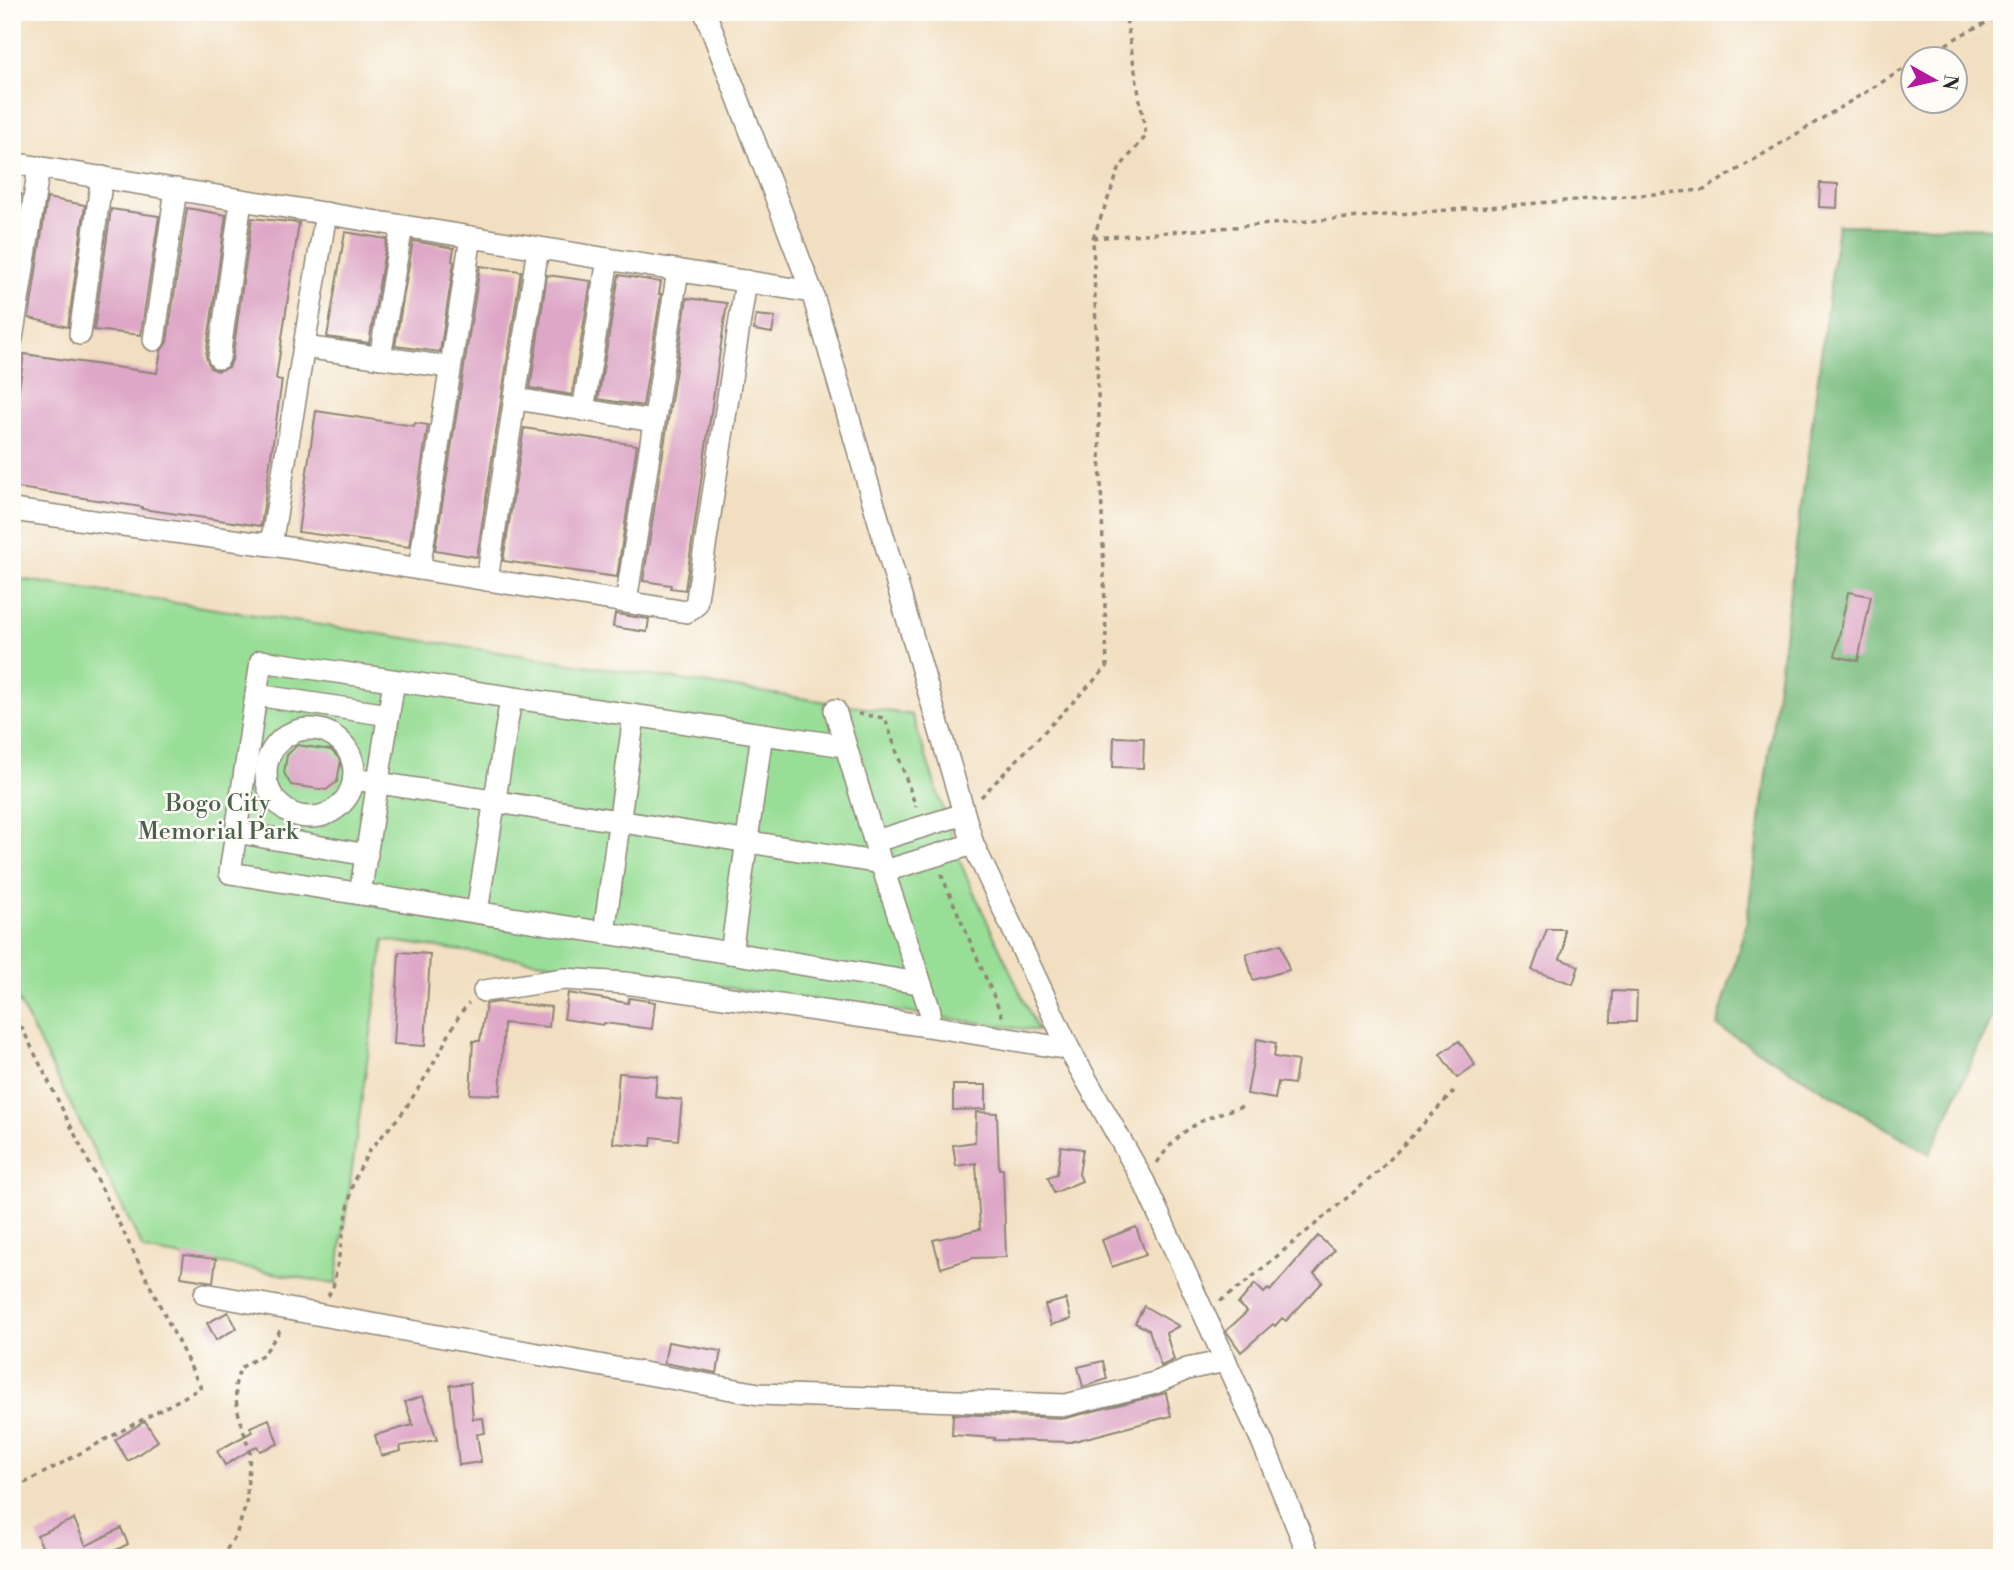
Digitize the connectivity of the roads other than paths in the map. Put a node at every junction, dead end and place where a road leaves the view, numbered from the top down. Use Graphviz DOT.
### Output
graph roads {
  1 [pos="705,12"];
  2 [pos="12,163"];
  3 [pos="39,167"];
  4 [pos="102,177"];
  5 [pos="176,189"];
  6 [pos="241,201"];
  7 [pos="326,213"];
  8 [pos="402,226"];
  9 [pos="471,237"];
  10 [pos="538,248"];
  11 [pos="608,259"];
  12 [pos="678,270"];
  13 [pos="746,281"];
  14 [pos="812,292"];
  15 [pos="80,334"];
  16 [pos="12,340"];
  17 [pos="154,340"];
  18 [pos="304,347"];
  19 [pos="219,358"];
  20 [pos="380,358"];
  21 [pos="449,367"];
  22 [pos="516,399"];
  23 [pos="583,410"];
  24 [pos="653,421"];
  25 [pos="12,510"];
  26 [pos="271,545"];
  27 [pos="419,569"];
  28 [pos="487,580"];
  29 [pos="626,602"];
  30 [pos="394,681"];
  31 [pos="256,695"];
  32 [pos="511,698"];
  33 [pos="835,710"];
  34 [pos="389,715"];
  35 [pos="634,716"];
  36 [pos="762,734"];
  37 [pos="845,746"];
  38 [pos="256,766"];
  39 [pos="354,779"];
  40 [pos="378,783"];
  41 [pos="494,801"];
  42 [pos="964,814"];
  43 [pos="619,821"];
  44 [pos="236,832"];
  45 [pos="747,841"];
  46 [pos="876,841"];
  47 [pos="973,844"];
  48 [pos="367,855"];
  49 [pos="883,867"];
  50 [pos="360,894"];
  51 [pos="477,912"];
  52 [pos="604,933"];
  53 [pos="731,953"];
  54 [pos="919,983"];
  55 [pos="484,991"];
  56 [pos="930,1011"];
  57 [pos="1069,1049"];
  58 [pos="205,1294"];
  59 [pos="1226,1361"];
  60 [pos="1310,1558"];
  1 -- 14 [label="street"];
  2 -- 3 [label="street"];
  3 -- 4 [label="street"];
  3 -- 16 [label="street"];
  4 -- 5 [label="street"];
  4 -- 15 [label="street"];
  5 -- 6 [label="street"];
  5 -- 17 [label="street"];
  6 -- 7 [label="street"];
  6 -- 19 [label="street"];
  7 -- 8 [label="street"];
  7 -- 18 [label="street"];
  8 -- 9 [label="street"];
  8 -- 20 [label="street"];
  9 -- 10 [label="street"];
  9 -- 21 [label="street"];
  10 -- 11 [label="street"];
  10 -- 22 [label="street"];
  11 -- 12 [label="street"];
  11 -- 23 [label="street"];
  12 -- 13 [label="street"];
  12 -- 24 [label="street"];
  13 -- 14 [label="street"];
  13 -- 29 [label="street"];
  14 -- 42 [label="street"];
  18 -- 20 [label="street"];
  18 -- 26 [label="street"];
  20 -- 21 [label="street"];
  21 -- 27 [label="street"];
  22 -- 23 [label="street"];
  22 -- 28 [label="street"];
  23 -- 24 [label="street"];
  24 -- 29 [label="street"];
  25 -- 26 [label="street"];
  26 -- 27 [label="street"];
  27 -- 28 [label="street"];
  28 -- 29 [label="street"];
  30 -- 31 [label="street"];
  30 -- 32 [label="street"];
  30 -- 34 [label="street"];
  31 -- 34 [label="street"];
  31 -- 38 [label="street"];
  32 -- 35 [label="street"];
  32 -- 41 [label="street"];
  33 -- 37 [label="street"];
  34 -- 40 [label="street"];
  35 -- 36 [label="street"];
  35 -- 43 [label="street"];
  36 -- 37 [label="street"];
  36 -- 45 [label="street"];
  37 -- 46 [label="street"];
  38 -- 39 [label="street"];
  38 -- 39 [label="street"];
  38 -- 44 [label="street"];
  39 -- 40 [label="street"];
  40 -- 41 [label="street"];
  40 -- 48 [label="street"];
  41 -- 43 [label="street"];
  41 -- 51 [label="street"];
  42 -- 46 [label="street"];
  42 -- 47 [label="street"];
  43 -- 45 [label="street"];
  43 -- 52 [label="street"];
  44 -- 48 [label="street"];
  44 -- 50 [label="street"];
  45 -- 49 [label="street"];
  45 -- 53 [label="street"];
  46 -- 49 [label="street"];
  47 -- 49 [label="street"];
  47 -- 57 [label="street"];
  48 -- 50 [label="street"];
  49 -- 54 [label="street"];
  50 -- 51 [label="street"];
  51 -- 52 [label="street"];
  52 -- 53 [label="street"];
  53 -- 54 [label="street"];
  54 -- 56 [label="street"];
  55 -- 57 [label="street"];
  57 -- 59 [label="street"];
  58 -- 59 [label="street"];
  59 -- 60 [label="street"];
}
